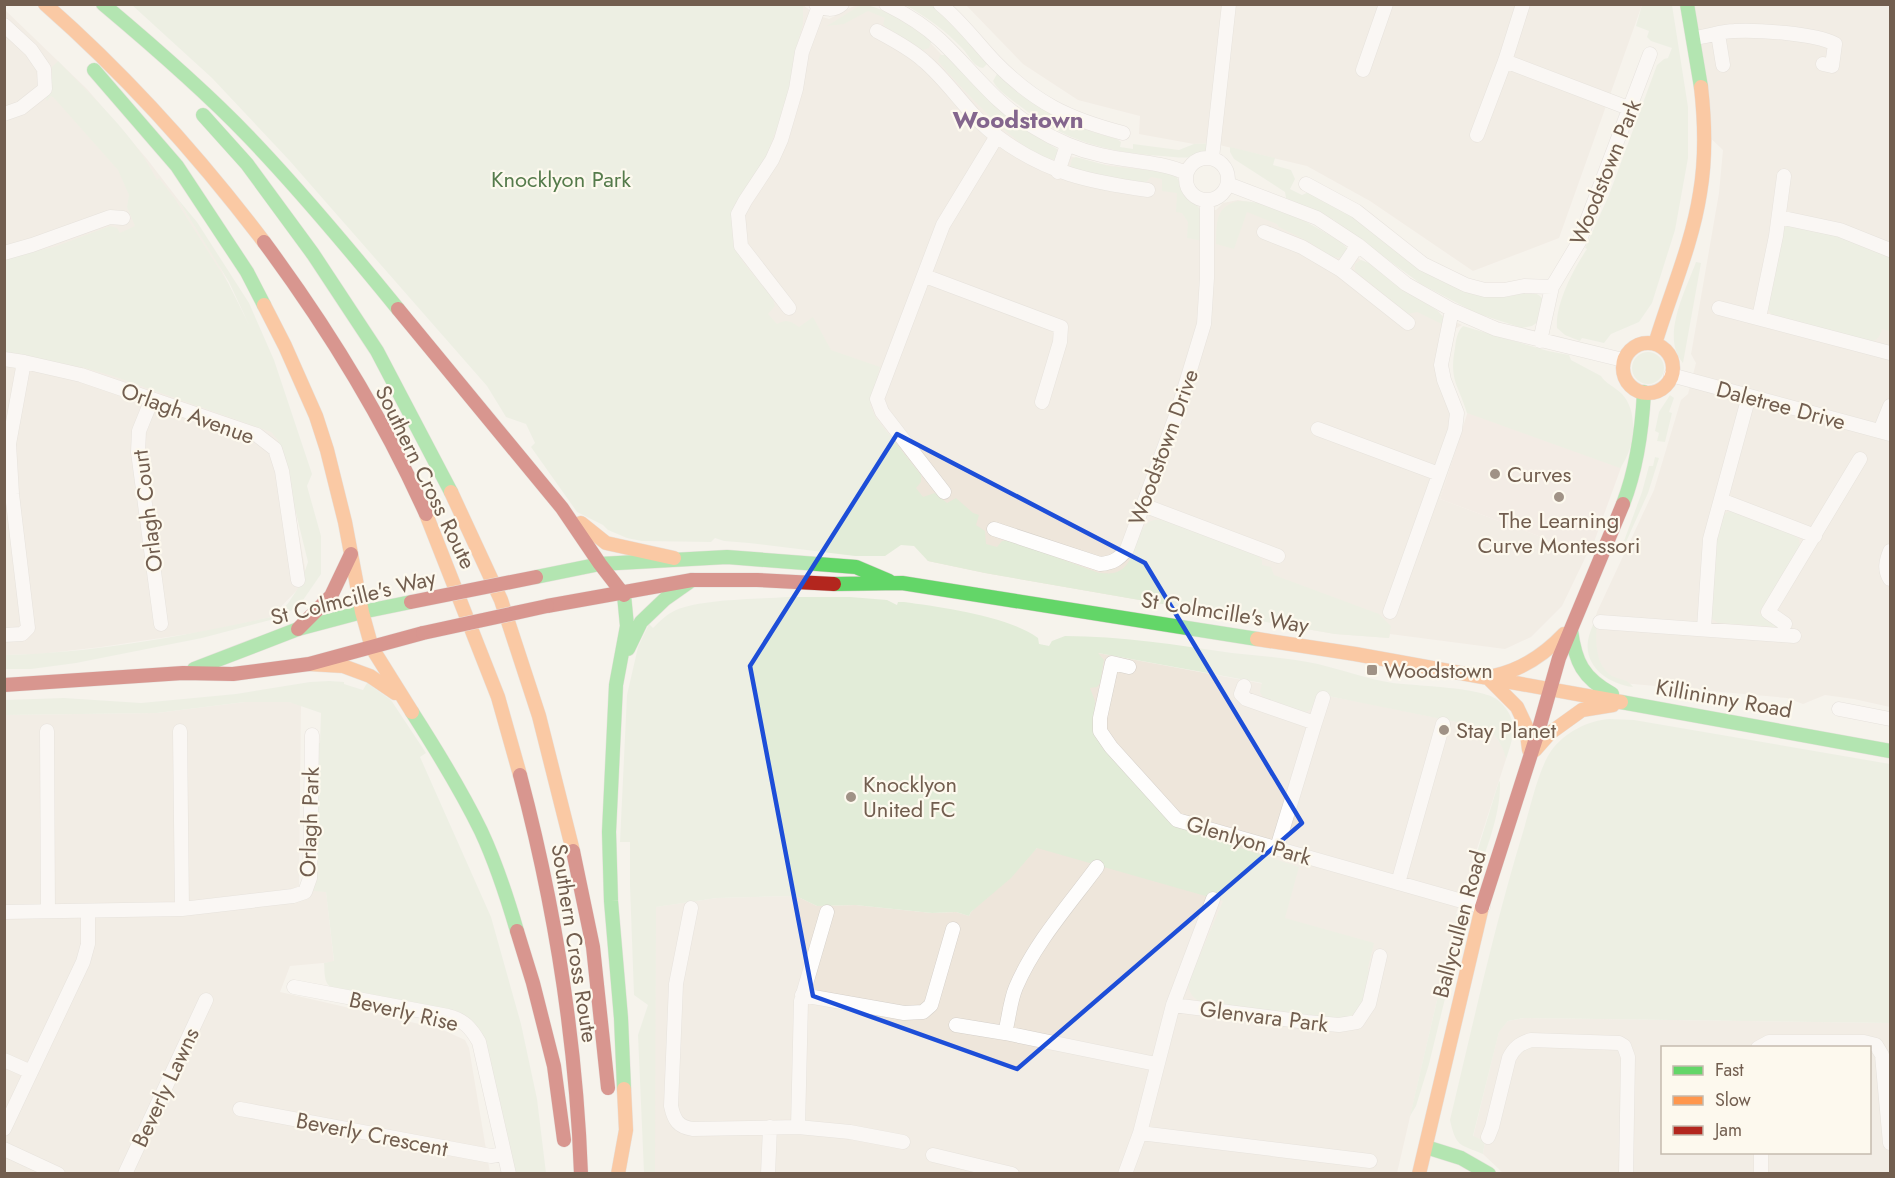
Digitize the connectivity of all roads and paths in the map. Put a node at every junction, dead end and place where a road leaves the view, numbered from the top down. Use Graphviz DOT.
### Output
graph roads {
  1 [pos="34,4"];
  2 [pos="45,4"];
  3 [pos="97,4"];
  4 [pos="103,4"];
  5 [pos="842,4"];
  6 [pos="886,4"];
  7 [pos="940,4"];
  8 [pos="1386,4"];
  9 [pos="1523,4"];
  10 [pos="1687,4"];
  11 [pos="818,5"];
  12 [pos="1224,6"];
  13 [pos="4,25"];
  14 [pos="877,31"];
  15 [pos="1718,34"];
  16 [pos="1693,38"];
  17 [pos="940,40"];
  18 [pos="1650,54"];
  19 [pos="924,60"];
  20 [pos="1505,61"];
  21 [pos="996,62"];
  22 [pos="1823,64"];
  23 [pos="1723,65"];
  24 [pos="1363,70"];
  25 [pos="978,81"];
  26 [pos="182,91"];
  27 [pos="197,107"];
  28 [pos="1631,109"];
  29 [pos="4,114"];
  30 [pos="1123,133"];
  31 [pos="1477,135"];
  32 [pos="997,136"];
  33 [pos="1067,146"];
  34 [pos="1212,158"];
  35 [pos="1058,172"];
  36 [pos="1186,173"];
  37 [pos="1784,176"];
  38 [pos="1228,184"];
  39 [pos="1306,184"];
  40 [pos="1148,190"];
  41 [pos="1207,201"];
  42 [pos="1779,217"];
  43 [pos="123,218"];
  44 [pos="1264,232"];
  45 [pos="1358,245"];
  46 [pos="1890,250"];
  47 [pos="4,253"];
  48 [pos="1341,270"];
  49 [pos="925,276"];
  50 [pos="1552,287"];
  51 [pos="789,308"];
  52 [pos="1719,308"];
  53 [pos="1452,310"];
  54 [pos="1759,318"];
  55 [pos="1408,323"];
  56 [pos="1540,341"];
  57 [pos="1655,344"];
  58 [pos="1890,353"];
  59 [pos="4,359"];
  60 [pos="1623,360"];
  61 [pos="24,362"];
  62 [pos="1671,375"];
  63 [pos="1644,393"];
  64 [pos="1749,396"];
  65 [pos="152,399"];
  66 [pos="1042,402"];
  67 [pos="1890,406"];
  68 [pos="1318,429"];
  69 [pos="1885,433"];
  70 [pos="1860,459"];
  71 [pos="1439,474"];
  72 [pos="944,492"];
  73 [pos="8,494"];
  74 [pos="1720,500"];
  75 [pos="1143,505"];
  76 [pos="562,508"];
  77 [pos="994,530"];
  78 [pos="1815,536"];
  79 [pos="1890,552"];
  80 [pos="351,554"];
  81 [pos="1278,556"];
  82 [pos="674,558"];
  83 [pos="600,564"];
  84 [pos="1889,576"];
  85 [pos="298,580"];
  86 [pos="692,580"];
  87 [pos="892,582"];
  88 [pos="624,594"];
  89 [pos="362,612"];
  90 [pos="1390,612"];
  91 [pos="1600,622"];
  92 [pos="161,624"];
  93 [pos="1785,624"];
  94 [pos="1571,627"];
  95 [pos="298,628"];
  96 [pos="1704,628"];
  97 [pos="4,635"];
  98 [pos="1794,636"];
  99 [pos="372,648"];
  100 [pos="622,661"];
  101 [pos="309,664"];
  102 [pos="1129,667"];
  103 [pos="183,673"];
  104 [pos="1487,677"];
  105 [pos="4,685"];
  106 [pos="1244,686"];
  107 [pos="1551,688"];
  108 [pos="1323,698"];
  109 [pos="405,700"];
  110 [pos="1629,702"];
  111 [pos="1839,709"];
  112 [pos="1890,719"];
  113 [pos="1316,723"];
  114 [pos="1443,724"];
  115 [pos="47,731"];
  116 [pos="180,731"];
  117 [pos="312,735"];
  118 [pos="1890,751"];
  119 [pos="1530,756"];
  120 [pos="1277,848"];
  121 [pos="1097,867"];
  122 [pos="1398,883"];
  123 [pos="1213,899"];
  124 [pos="1483,907"];
  125 [pos="691,908"];
  126 [pos="182,909"];
  127 [pos="48,911"];
  128 [pos="88,911"];
  129 [pos="4,912"];
  130 [pos="827,912"];
  131 [pos="953,929"];
  132 [pos="1380,956"];
  133 [pos="294,987"];
  134 [pos="802,995"];
  135 [pos="206,1000"];
  136 [pos="1173,1005"];
  137 [pos="956,1025"];
  138 [pos="1005,1033"];
  139 [pos="1760,1046"];
  140 [pos="4,1060"];
  141 [pos="1156,1064"];
  142 [pos="31,1072"];
  143 [pos="240,1109"];
  144 [pos="770,1127"];
  145 [pos="798,1127"];
  146 [pos="4,1129"];
  147 [pos="1140,1133"];
  148 [pos="1488,1137"];
  149 [pos="903,1142"];
  150 [pos="1890,1143"];
  151 [pos="1426,1147"];
  152 [pos="4,1149"];
  153 [pos="504,1154"];
  154 [pos="1761,1154"];
  155 [pos="933,1155"];
  156 [pos="1370,1161"];
  157 [pos="566,1163"];
  158 [pos="58,1173"];
  159 [pos="124,1173"];
  160 [pos="508,1173"];
  161 [pos="581,1173"];
  162 [pos="618,1173"];
  163 [pos="768,1173"];
  164 [pos="1012,1173"];
  165 [pos="1125,1173"];
  166 [pos="1419,1173"];
  167 [pos="1489,1173"];
  168 [pos="1626,1173"];
  169 [pos="1761,1173"];
  1 -- 80 [label="main road"];
  2 -- 161 [label="main road, Southern Cross Route"];
  3 -- 26 [label="main road"];
  4 -- 76 [label="main road"];
  5 -- 11 [label="street"];
  6 -- 17 [label="street"];
  7 -- 21 [label="street"];
  8 -- 24 [label="street"];
  9 -- 20 [label="street"];
  10 -- 16 [label="main road"];
  11 -- 51 [label="street"];
  12 -- 34 [label="street"];
  13 -- 29 [label="street"];
  14 -- 19 [label="street"];
  15 -- 16 [label="street"];
  15 -- 22 [label="street"];
  15 -- 23 [label="street"];
  16 -- 57 [label="main road"];
  17 -- 19 [label="street"];
  17 -- 25 [label="street"];
  18 -- 28 [label="street, Woodstown Park"];
  19 -- 32 [label="street"];
  20 -- 28 [label="street"];
  20 -- 31 [label="street"];
  21 -- 25 [label="street"];
  21 -- 30 [label="street"];
  25 -- 33 [label="street"];
  27 -- 162 [label="main road, Southern Cross Route"];
  28 -- 50 [label="street, Woodstown Park"];
  32 -- 35 [label="street"];
  32 -- 49 [label="street"];
  33 -- 35 [label="street"];
  33 -- 36 [label="street"];
  34 -- 36 [label="street"];
  34 -- 38 [label="street"];
  35 -- 40 [label="street"];
  36 -- 41 [label="street"];
  37 -- 42 [label="street"];
  38 -- 41 [label="street"];
  38 -- 45 [label="street"];
  39 -- 50 [label="street"];
  41 -- 75 [label="street, Woodstown Drive"];
  42 -- 46 [label="street"];
  42 -- 54 [label="street"];
  43 -- 47 [label="street"];
  44 -- 48 [label="street"];
  45 -- 48 [label="street"];
  45 -- 53 [label="street"];
  48 -- 55 [label="street"];
  49 -- 66 [label="street"];
  49 -- 72 [label="street"];
  50 -- 56 [label="street, Woodstown Park"];
  52 -- 54 [label="street"];
  53 -- 56 [label="street"];
  53 -- 71 [label="street"];
  54 -- 58 [label="street"];
  56 -- 60 [label="street"];
  57 -- 60 [label="main road"];
  57 -- 62 [label="main road"];
  59 -- 61 [label="street, Orlagh Avenue"];
  60 -- 63 [label="main road"];
  61 -- 65 [label="street, Orlagh Avenue"];
  61 -- 73 [label="street"];
  62 -- 63 [label="main road"];
  62 -- 64 [label="street, Daletree Drive"];
  63 -- 94 [label="main road, Ballycullen Road"];
  64 -- 69 [label="street, Daletree Drive"];
  64 -- 74 [label="street"];
  65 -- 85 [label="street, Orlagh Avenue"];
  65 -- 92 [label="street, Orlagh Court"];
  67 -- 69 [label="street"];
  68 -- 71 [label="street"];
  70 -- 78 [label="street"];
  71 -- 90 [label="street"];
  73 -- 97 [label="street"];
  74 -- 78 [label="street"];
  74 -- 96 [label="street"];
  75 -- 77 [label="street, Woodstown Drive"];
  75 -- 81 [label="street"];
  76 -- 82 [label="main road"];
  76 -- 83 [label="main road"];
  78 -- 93 [label="street"];
  79 -- 84 [label="street"];
  80 -- 89 [label="main road"];
  80 -- 95 [label="main road"];
  82 -- 83 [label="main road, St Colmcille's Way"];
  82 -- 87 [label="main road, St Colmcille's Way"];
  83 -- 88 [label="main road"];
  83 -- 89 [label="main road, St Colmcille's Way, bridge"];
  86 -- 87 [label="main road, St Colmcille's Way"];
  86 -- 88 [label="main road, St Colmcille's Way"];
  86 -- 100 [label="main road"];
  87 -- 104 [label="main road, St Colmcille's Way"];
  88 -- 99 [label="main road, St Colmcille's Way, bridge"];
  88 -- 100 [label="main road"];
  89 -- 95 [label="main road, St Colmcille's Way"];
  89 -- 99 [label="main road"];
  91 -- 96 [label="street"];
  94 -- 104 [label="main road"];
  94 -- 107 [label="main road, Ballycullen Road"];
  94 -- 110 [label="main road"];
  95 -- 103 [label="main road, St Colmcille's Way"];
  96 -- 98 [label="street"];
  99 -- 101 [label="main road, St Colmcille's Way"];
  99 -- 109 [label="main road"];
  100 -- 162 [label="main road"];
  101 -- 103 [label="main road, St Colmcille's Way"];
  101 -- 109 [label="main road"];
  102 -- 120 [label="street, Glenlyon Park"];
  103 -- 105 [label="main road, St Colmcille's Way"];
  104 -- 107 [label="main road, St Colmcille's Way"];
  104 -- 119 [label="main road"];
  106 -- 113 [label="street"];
  107 -- 110 [label="main road, Killininny Road"];
  107 -- 119 [label="main road, Ballycullen Road"];
  108 -- 113 [label="street"];
  109 -- 157 [label="main road"];
  110 -- 118 [label="main road, Killininny Road"];
  110 -- 119 [label="main road"];
  111 -- 112 [label="street"];
  113 -- 120 [label="street"];
  114 -- 122 [label="street"];
  115 -- 127 [label="street"];
  116 -- 126 [label="street"];
  117 -- 126 [label="street, Orlagh Park"];
  119 -- 124 [label="main road, Ballycullen Road"];
  120 -- 122 [label="street, Glenlyon Park"];
  121 -- 138 [label="street"];
  122 -- 124 [label="street, Glenlyon Park"];
  123 -- 136 [label="street, Glenvara Park"];
  124 -- 151 [label="main road, Ballycullen Road"];
  125 -- 144 [label="street"];
  126 -- 128 [label="street, Orlagh Park"];
  127 -- 128 [label="street, Orlagh Park"];
  127 -- 129 [label="street, Orlagh Park"];
  128 -- 142 [label="street"];
  130 -- 134 [label="street"];
  131 -- 134 [label="street"];
  132 -- 136 [label="street, Glenvara Park"];
  133 -- 153 [label="street, Beverly Rise"];
  134 -- 145 [label="street"];
  135 -- 159 [label="street, Beverly Lawns"];
  136 -- 141 [label="street, Glenvara Park"];
  137 -- 138 [label="street"];
  138 -- 141 [label="street"];
  139 -- 150 [label="street"];
  140 -- 142 [label="street"];
  141 -- 147 [label="street, Glenvara Park"];
  142 -- 146 [label="street"];
  143 -- 153 [label="street, Beverly Crescent"];
  144 -- 145 [label="street"];
  144 -- 163 [label="street"];
  145 -- 149 [label="street"];
  147 -- 156 [label="street"];
  147 -- 165 [label="street, Glenvara Park"];
  148 -- 168 [label="street"];
  151 -- 166 [label="main road, Ballycullen Road"];
  151 -- 167 [label="main road"];
  152 -- 158 [label="street"];
  153 -- 160 [label="street, Beverly Rise"];
  154 -- 169 [label="street"];
  155 -- 164 [label="street"];
}
